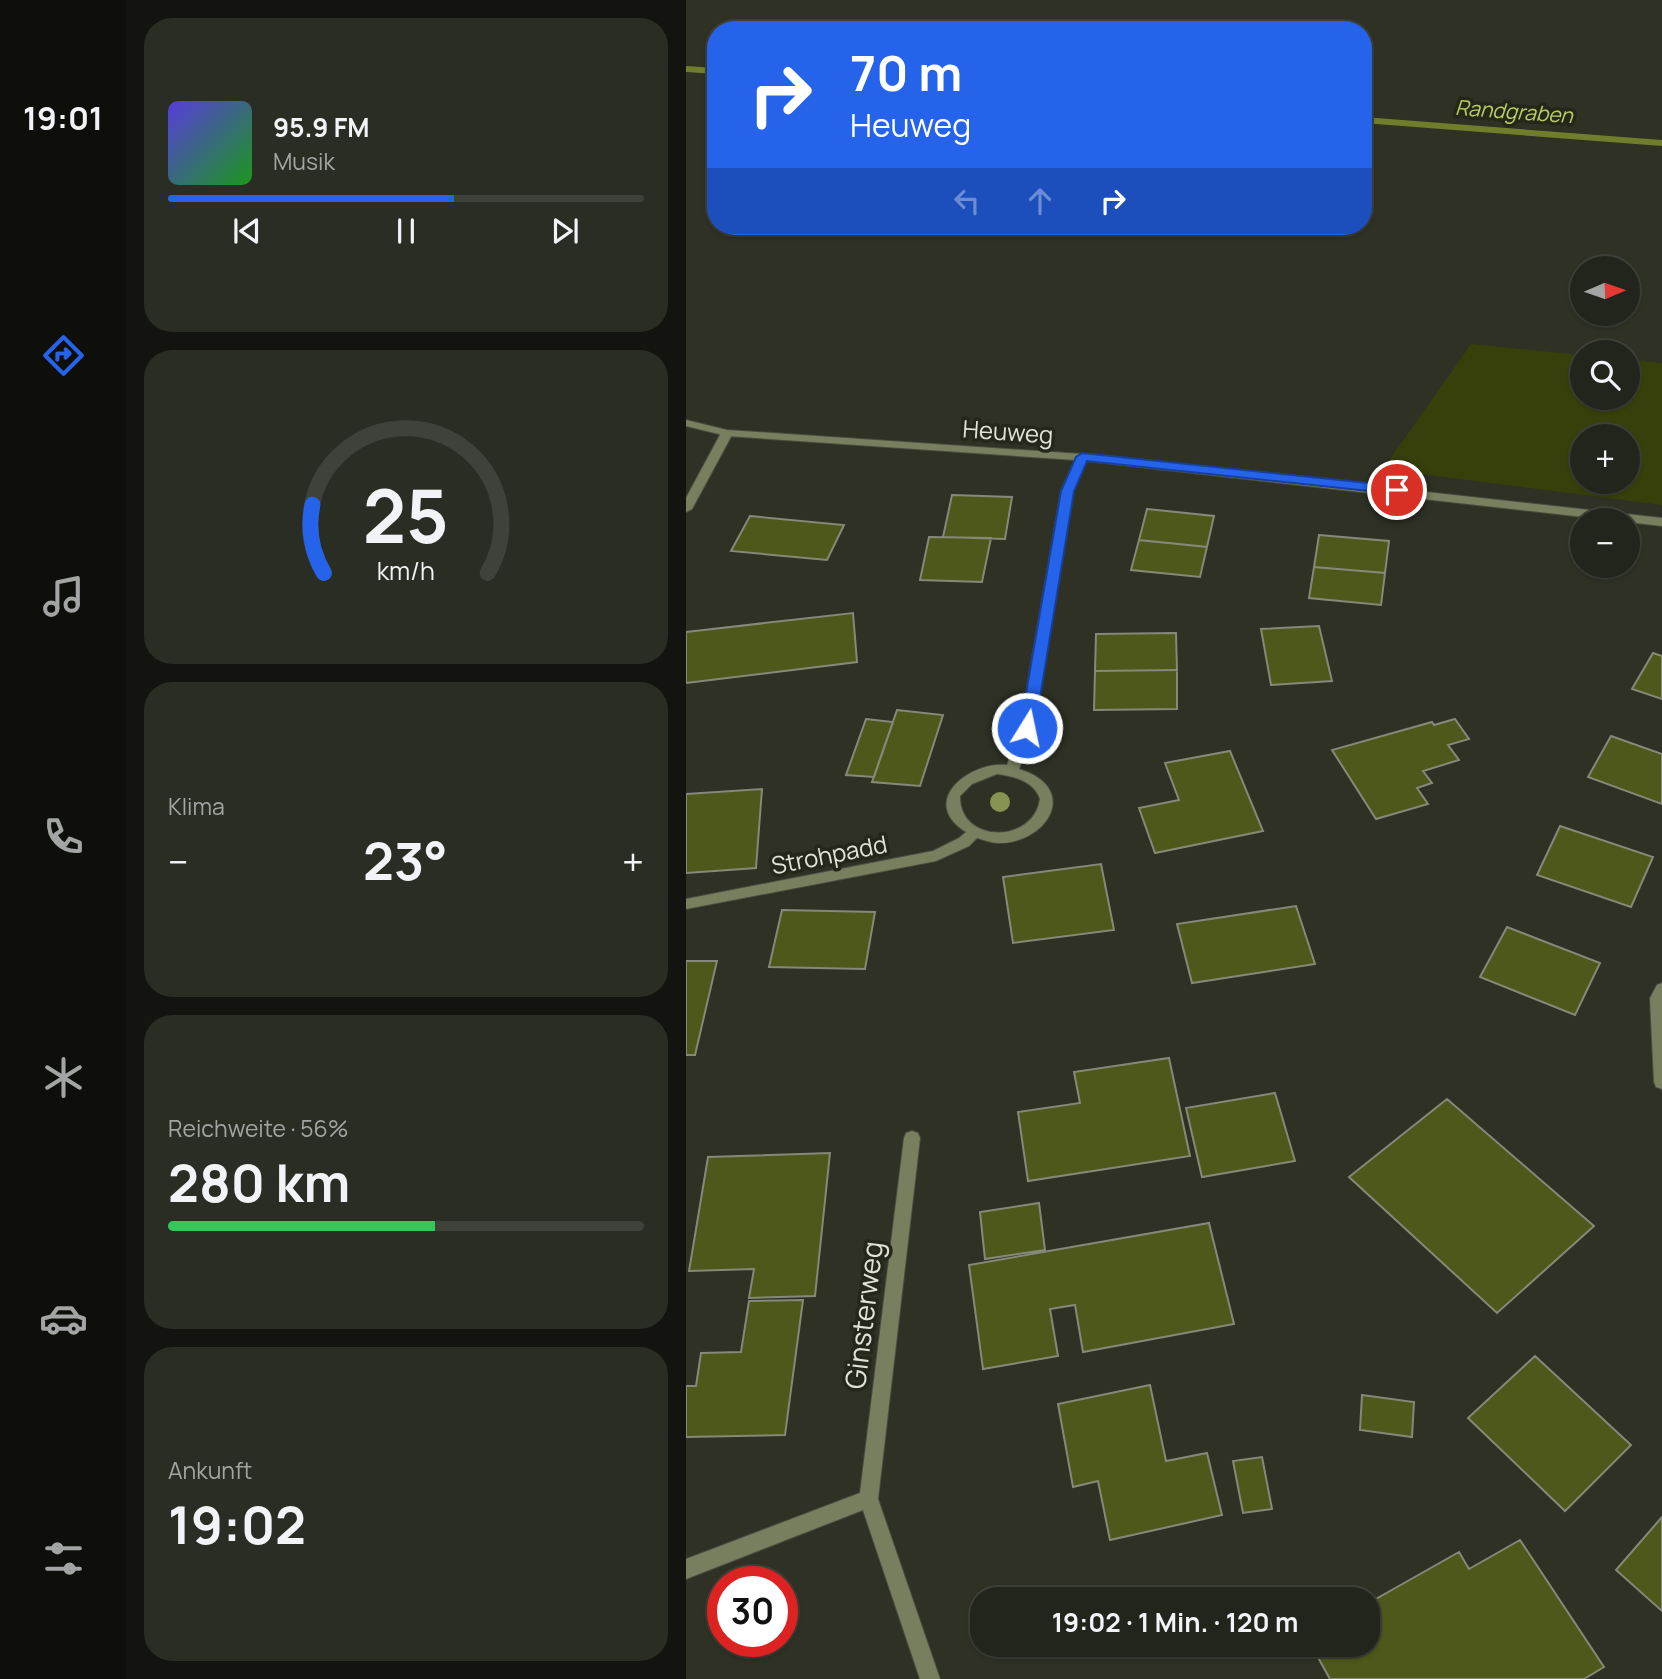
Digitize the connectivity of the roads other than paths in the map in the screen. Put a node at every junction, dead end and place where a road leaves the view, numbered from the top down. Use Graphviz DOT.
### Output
graph roads {
  1 [pos="686,423"];
  2 [pos="727,433"];
  3 [pos="1082,457"];
  4 [pos="686,509"];
  5 [pos="1662,522"];
  6 [pos="1012,769"];
  7 [pos="974,833"];
  8 [pos="686,904"];
  9 [pos="1662,989"];
  10 [pos="1662,1082"];
  11 [pos="912,1138"];
  12 [pos="869,1499"];
  13 [pos="686,1569"];
  14 [pos="930,1679"];
  1 -- 2 [label="street, Heuweg"];
  2 -- 3 [label="street, Heuweg"];
  2 -- 4 [label="street"];
  3 -- 5 [label="street, Heuweg"];
  3 -- 6 [label="street"];
  6 -- 7 [label="street"];
  6 -- 7 [label="street"];
  7 -- 8 [label="street, Strohpadd"];
  9 -- 10 [label="street"];
  11 -- 12 [label="street, Ginsterweg"];
  12 -- 13 [label="street"];
  12 -- 14 [label="street, Ginsterweg"];
}
